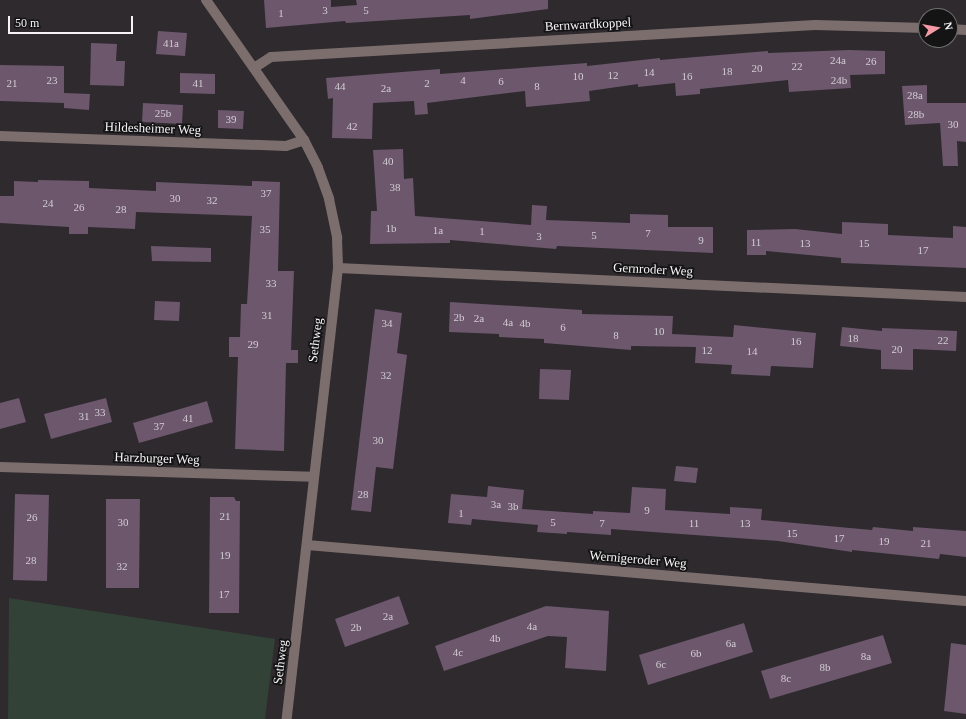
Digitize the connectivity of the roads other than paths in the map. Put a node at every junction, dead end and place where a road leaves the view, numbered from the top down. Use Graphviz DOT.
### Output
graph roads {
  1 [pos="206,0"];
  2 [pos="918,28"];
  3 [pos="254,68"];
  4 [pos="0,136"];
  5 [pos="304,140"];
  6 [pos="338,268"];
  7 [pos="966,297"];
  8 [pos="0,467"];
  9 [pos="313,477"];
  10 [pos="307,545"];
  11 [pos="966,601"];
  12 [pos="287,719"];
  1 -- 3 [label="street, Sethweg"];
  2 -- 3 [label="street, Bernwardkoppel"];
  3 -- 5 [label="street, Sethweg"];
  4 -- 5 [label="street, Hildesheimer Weg"];
  5 -- 6 [label="street, Sethweg"];
  6 -- 7 [label="street, Gernroder Weg"];
  6 -- 9 [label="street, Sethweg"];
  8 -- 9 [label="street, Harzburger Weg"];
  9 -- 10 [label="street, Sethweg"];
  10 -- 11 [label="street, Wernigeroder Weg"];
  10 -- 12 [label="street, Sethweg"];
}
